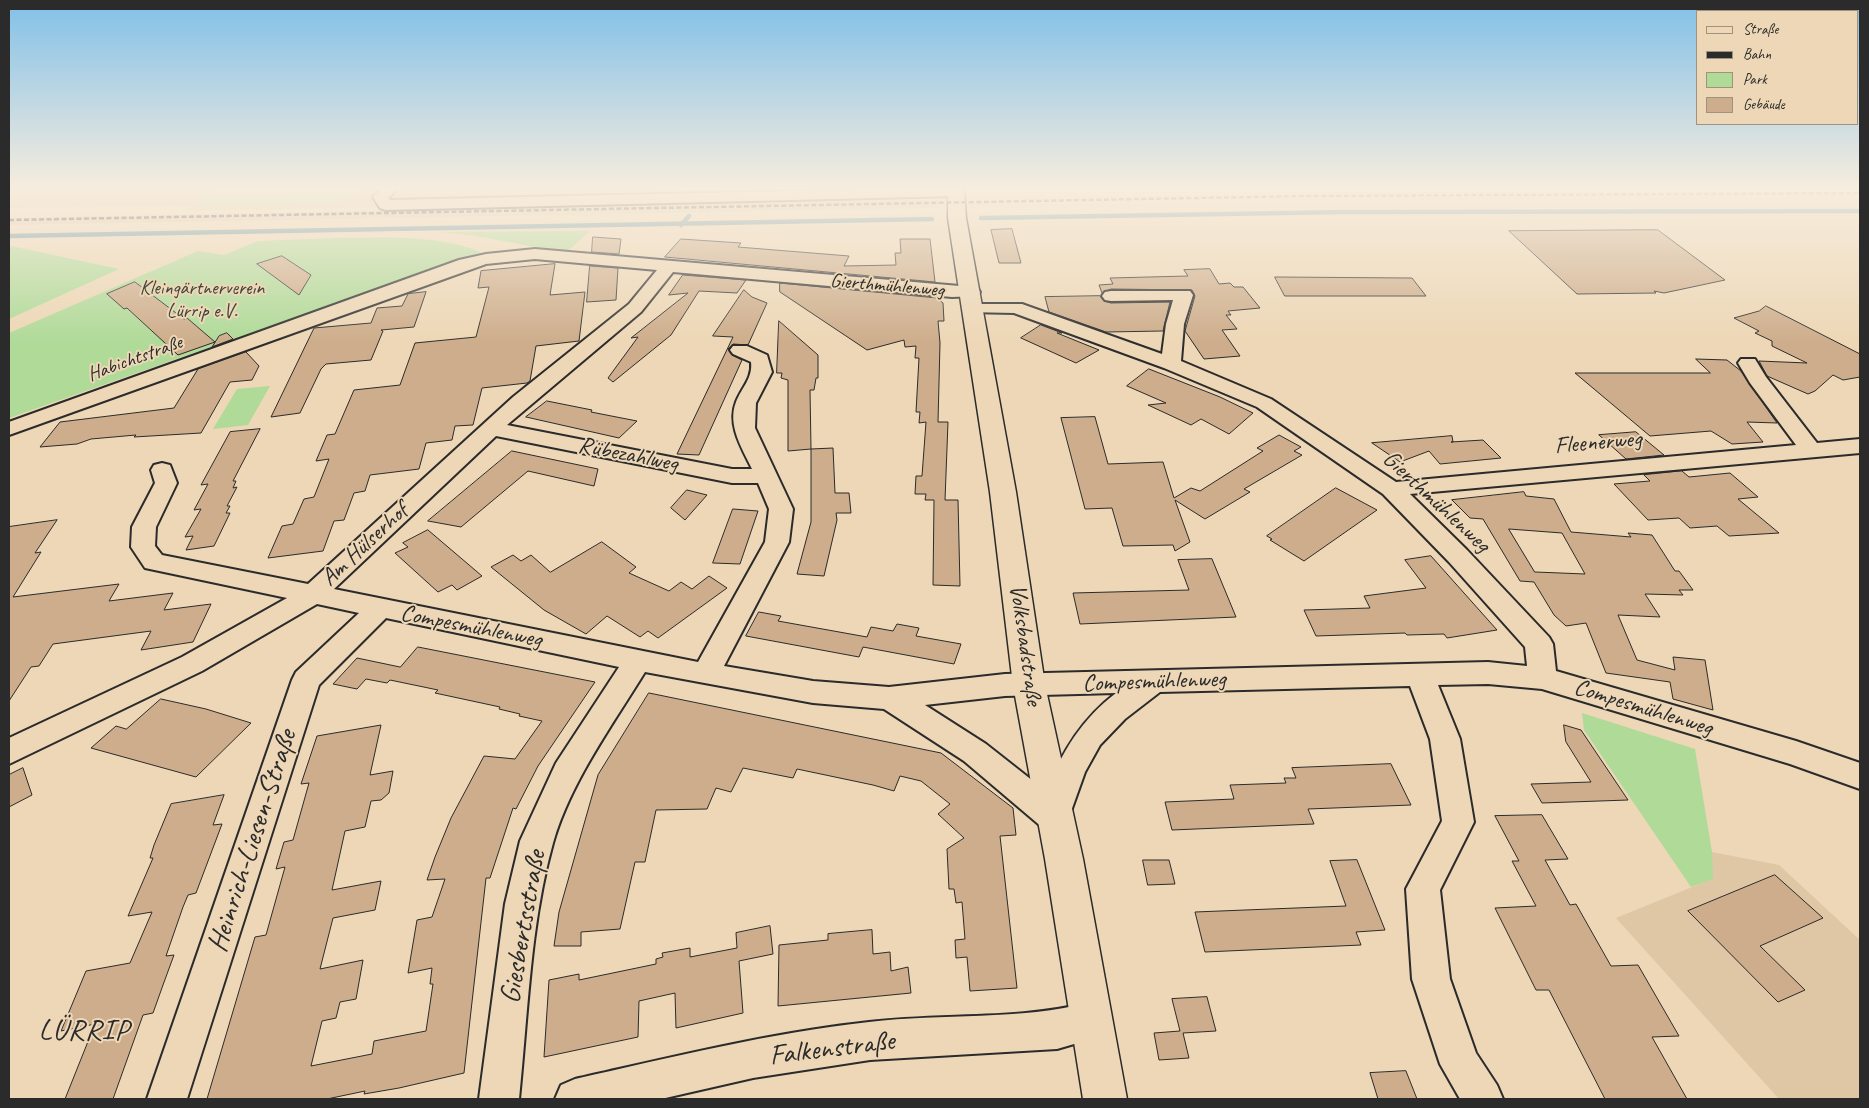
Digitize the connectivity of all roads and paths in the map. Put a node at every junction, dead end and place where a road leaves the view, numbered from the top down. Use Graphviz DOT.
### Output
graph roads {
  1 [pos="963,240"];
  2 [pos="505,256"];
  3 [pos="670,265"];
  4 [pos="1111,296"];
  5 [pos="972,300"];
  6 [pos="740,350"];
  7 [pos="1748,362"];
  8 [pos="1172,364"];
  9 [pos="490,428"];
  10 [pos="9,429"];
  11 [pos="1860,446"];
  12 [pos="1811,450"];
  13 [pos="162,470"];
  14 [pos="766,476"];
  15 [pos="1391,489"];
  16 [pos="312,595"];
  17 [pos="380,609"];
  18 [pos="638,660"];
  19 [pos="706,674"];
  20 [pos="1420,675"];
  21 [pos="1542,678"];
  22 [pos="1153,682"];
  23 [pos="1029,685"];
  24 [pos="889,698"];
  25 [pos="9,752"];
  26 [pos="1860,776"];
  27 [pos="1054,818"];
  28 [pos="1091,1021"];
  29 [pos="167,1099"];
  30 [pos="499,1099"];
  31 [pos="575,1099"];
  32 [pos="1105,1099"];
  33 [pos="1483,1099"];
  1 -- 5 [label="main road, Volksbadstraße"];
  2 -- 3 [label="street, Gierthmühlenweg"];
  2 -- 10 [label="street, Habichtstraße"];
  3 -- 5 [label="street, Gierthmühlenweg"];
  3 -- 9 [label="street, Am Hülserhof"];
  4 -- 8 [label="street"];
  5 -- 8 [label="street, Gierthmühlenweg"];
  5 -- 23 [label="main road, Volksbadstraße"];
  6 -- 14 [label="street"];
  7 -- 12 [label="street"];
  8 -- 15 [label="street, Gierthmühlenweg"];
  9 -- 14 [label="street, Rübezahlweg"];
  9 -- 16 [label="street, Am Hülserhof"];
  11 -- 12 [label="street, Fleenerweg"];
  12 -- 15 [label="street, Fleenerweg"];
  13 -- 16 [label="street, Compesmühlenweg"];
  14 -- 19 [label="street"];
  15 -- 21 [label="street, Gierthmühlenweg"];
  16 -- 17 [label="street, Compesmühlenweg"];
  16 -- 25 [label="street, Am Hülserhof"];
  17 -- 18 [label="street, Compesmühlenweg"];
  17 -- 29 [label="street, Heinrich-Liesen-Straße"];
  18 -- 19 [label="street, Compesmühlenweg"];
  18 -- 30 [label="street, Giesbertsstraße"];
  19 -- 24 [label="street, Compesmühlenweg"];
  20 -- 21 [label="street, Compesmühlenweg"];
  20 -- 22 [label="street, Compesmühlenweg"];
  20 -- 33 [label="street"];
  21 -- 26 [label="street, Compesmühlenweg"];
  22 -- 23 [label="street, Compesmühlenweg"];
  22 -- 27 [label="street"];
  23 -- 24 [label="street, Compesmühlenweg"];
  23 -- 27 [label="main road, Volksbadstraße"];
  24 -- 27 [label="street, Compesmühlenweg"];
  27 -- 28 [label="main road, Volksbadstraße"];
  28 -- 31 [label="street, Falkenstraße"];
  28 -- 32 [label="main road, Volksbadstraße"];
}
